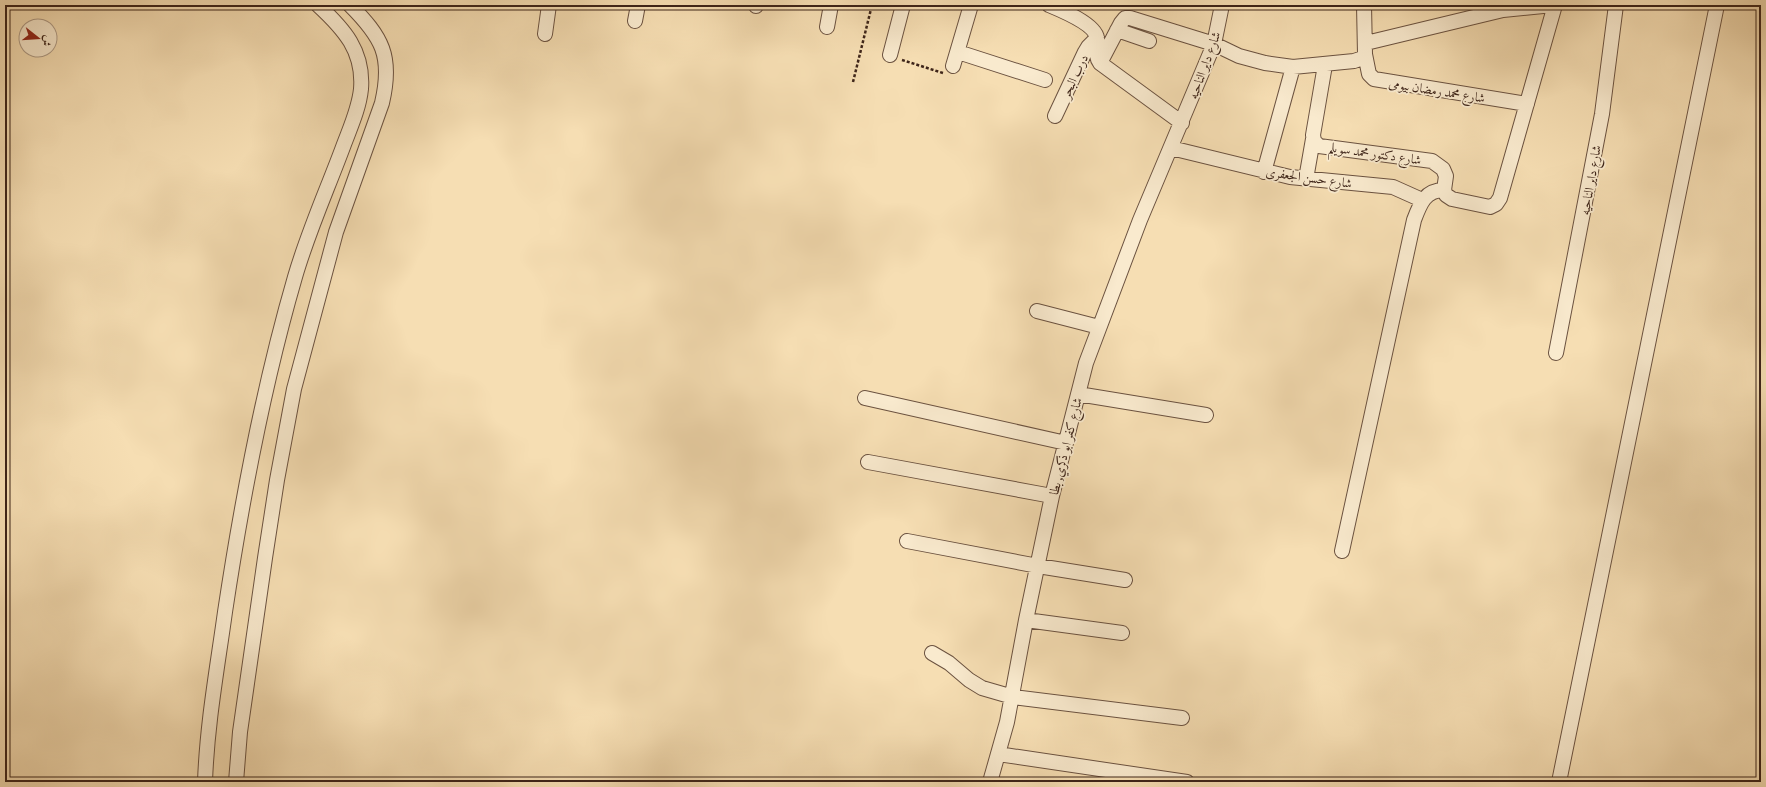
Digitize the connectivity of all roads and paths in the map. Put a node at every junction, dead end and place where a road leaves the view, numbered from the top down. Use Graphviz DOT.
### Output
graph roads {
  1 [pos="318,5"];
  2 [pos="350,5"];
  3 [pos="549,5"];
  4 [pos="638,5"];
  5 [pos="831,5"];
  6 [pos="872,5"];
  7 [pos="903,5"];
  8 [pos="971,5"];
  9 [pos="1049,5"];
  10 [pos="1364,5"];
  11 [pos="1554,5"];
  12 [pos="1616,5"];
  13 [pos="1717,5"];
  14 [pos="1220,6"];
  15 [pos="1512,7"];
  16 [pos="635,21"];
  17 [pos="827,27"];
  18 [pos="1117,30"];
  19 [pos="544,34"];
  20 [pos="1098,38"];
  21 [pos="1149,41"];
  22 [pos="1214,44"];
  23 [pos="1366,48"];
  24 [pos="958,52"];
  25 [pos="890,55"];
  26 [pos="1100,63"];
  27 [pos="1325,65"];
  28 [pos="953,66"];
  29 [pos="1293,67"];
  30 [pos="1045,80"];
  31 [pos="853,82"];
  32 [pos="1527,104"];
  33 [pos="1055,116"];
  34 [pos="1182,123"];
  35 [pos="1313,138"];
  36 [pos="1171,148"];
  37 [pos="1264,172"];
  38 [pos="1306,179"];
  39 [pos="1444,190"];
  40 [pos="1422,200"];
  41 [pos="1037,312"];
  42 [pos="1099,327"];
  43 [pos="1556,353"];
  44 [pos="1078,394"];
  45 [pos="865,398"];
  46 [pos="1206,415"];
  47 [pos="1066,443"];
  48 [pos="868,462"];
  49 [pos="1052,496"];
  50 [pos="907,541"];
  51 [pos="1342,551"];
  52 [pos="1038,566"];
  53 [pos="1125,580"];
  54 [pos="1026,620"];
  55 [pos="1122,633"];
  56 [pos="932,653"];
  57 [pos="1013,697"];
  58 [pos="1182,718"];
  59 [pos="998,754"];
  60 [pos="205,782"];
  61 [pos="236,782"];
  62 [pos="990,782"];
  63 [pos="1188,782"];
  64 [pos="1559,782"];
  1 -- 60 [label="street"];
  2 -- 61 [label="street"];
  3 -- 19 [label="street"];
  4 -- 16 [label="street"];
  5 -- 17 [label="street"];
  6 -- 31 [label="path"];
  7 -- 25 [label="street"];
  8 -- 24 [label="street"];
  9 -- 20 [label="street"];
  10 -- 23 [label="street, شارع محمد رمضان بيومى"];
  11 -- 15 [label="street"];
  11 -- 32 [label="street"];
  12 -- 43 [label="street, شارع داير الناحيه"];
  13 -- 64 [label="street"];
  14 -- 22 [label="street, شارع داير الناحيه"];
  15 -- 23 [label="street"];
  18 -- 21 [label="street"];
  18 -- 22 [label="street"];
  18 -- 26 [label="street"];
  20 -- 26 [label="street"];
  20 -- 33 [label="street, درب البحر"];
  22 -- 29 [label="street"];
  22 -- 34 [label="street, شارع داير الناحيه"];
  23 -- 27 [label="street"];
  23 -- 32 [label="street, شارع محمد رمضان بيومى"];
  24 -- 28 [label="street"];
  24 -- 30 [label="street"];
  25 -- 28 [label="path"];
  26 -- 34 [label="street"];
  27 -- 29 [label="street"];
  27 -- 35 [label="street, شارع دكتور محمد سويلم"];
  29 -- 37 [label="street"];
  32 -- 39 [label="street"];
  34 -- 36 [label="street, شارع كفر ابو ذكري, بطا"];
  35 -- 38 [label="street"];
  35 -- 39 [label="street, شارع دكتور محمد سويلم"];
  36 -- 37 [label="street, شارع حسن الجعفرى"];
  36 -- 42 [label="street, شارع كفر ابو ذكري, بطا"];
  37 -- 38 [label="street, شارع حسن الجعفرى"];
  38 -- 40 [label="street, شارع حسن الجعفرى"];
  39 -- 40 [label="street"];
  40 -- 51 [label="street"];
  41 -- 42 [label="street"];
  42 -- 44 [label="street, شارع كفر ابو ذكري, بطا"];
  44 -- 46 [label="street"];
  44 -- 47 [label="street, شارع كفر ابو ذكري, بطا"];
  45 -- 47 [label="street"];
  47 -- 49 [label="street, شارع كفر ابو ذكري, بطا"];
  48 -- 49 [label="street"];
  49 -- 52 [label="street, شارع كفر ابو ذكري, بطا"];
  50 -- 52 [label="street"];
  52 -- 53 [label="street"];
  52 -- 54 [label="street, شارع كفر ابو ذكري, بطا"];
  54 -- 55 [label="street"];
  54 -- 57 [label="street, شارع كفر ابو ذكري, بطا"];
  56 -- 57 [label="street"];
  57 -- 58 [label="street"];
  57 -- 59 [label="street, شارع كفر ابو ذكري, بطا"];
  59 -- 62 [label="street, شارع كفر ابو ذكري, بطا"];
  59 -- 63 [label="street"];
}
